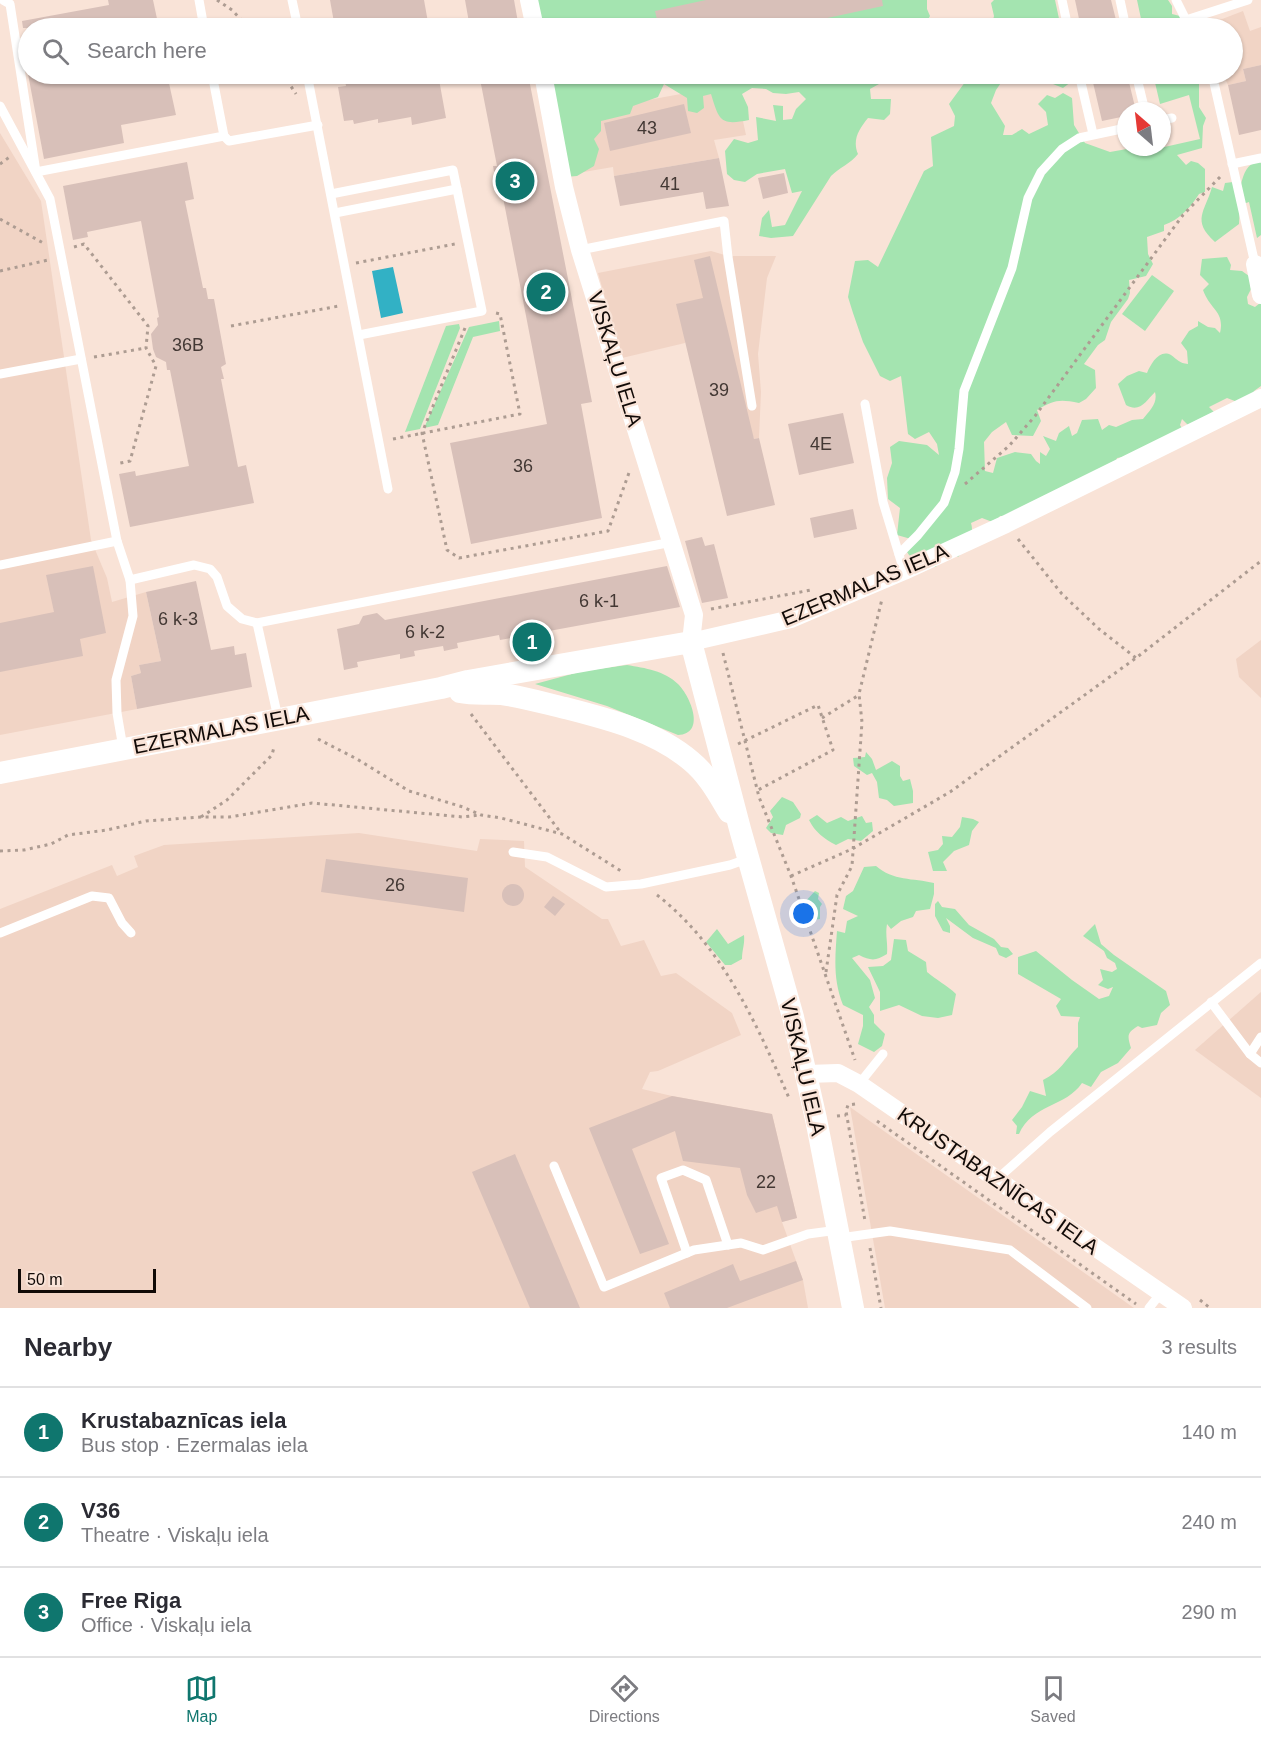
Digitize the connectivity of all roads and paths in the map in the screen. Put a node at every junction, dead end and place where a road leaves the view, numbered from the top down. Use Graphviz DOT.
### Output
graph roads {
  1 [pos="3,0"];
  2 [pos="199,0"];
  3 [pos="217,0"];
  4 [pos="292,0"];
  5 [pos="530,0"];
  6 [pos="1062,0"];
  7 [pos="1120,0"];
  8 [pos="1176,0"];
  9 [pos="1248,0"];
  10 [pos="202,18"];
  11 [pos="240,18"];
  12 [pos="296,18"];
  13 [pos="533,18"];
  14 [pos="1066,18"];
  15 [pos="1124,18"];
  16 [pos="1185,18"];
  17 [pos="1203,18"];
  18 [pos="18,56"];
  19 [pos="22,84"];
  20 [pos="215,84"];
  21 [pos="309,84"];
  22 [pos="545,84"];
  23 [pos="1081,84"];
  24 [pos="1138,84"];
  25 [pos="1214,84"];
  26 [pos="1143,102"];
  27 [pos="0,106"];
  28 [pos="318,125"];
  29 [pos="1117,130"];
  30 [pos="1093,134"];
  31 [pos="224,136"];
  32 [pos="1261,158"];
  33 [pos="1232,164"];
  34 [pos="36,172"];
  35 [pos="457,189"];
  36 [pos="331,194"];
  37 [pos="335,213"];
  38 [pos="0,219"];
  39 [pos="468,242"];
  40 [pos="580,250"];
  41 [pos="60,251"];
  42 [pos="1258,262"];
  43 [pos="345,264"];
  44 [pos="0,271"];
  45 [pos="1261,295"];
  46 [pos="352,304"];
  47 [pos="482,311"];
  48 [pos="472,313"];
  49 [pos="231,326"];
  50 [pos="358,335"];
  51 [pos="146,348"];
  52 [pos="81,359"];
  53 [pos="0,374"];
  54 [pos="1261,398"];
  55 [pos="865,404"];
  56 [pos="753,406"];
  57 [pos="422,433"];
  58 [pos="640,439"];
  59 [pos="379,441"];
  60 [pos="103,467"];
  61 [pos="388,489"];
  62 [pos="944,503"];
  63 [pos="1006,524"];
  64 [pos="117,541"];
  65 [pos="672,542"];
  66 [pos="1261,561"];
  67 [pos="902,562"];
  68 [pos="0,565"];
  69 [pos="130,580"];
  70 [pos="820,588"];
  71 [pos="884,594"];
  72 [pos="694,615"];
  73 [pos="257,623"];
  74 [pos="719,635"];
  75 [pos="691,642"];
  76 [pos="1136,658"];
  77 [pos="441,688"];
  78 [pos="859,694"];
  79 [pos="471,714"];
  80 [pos="278,718"];
  81 [pos="822,718"];
  82 [pos="713,724"];
  83 [pos="318,739"];
  84 [pos="745,741"];
  85 [pos="274,747"];
  86 [pos="123,748"];
  87 [pos="676,750"];
  88 [pos="720,750"];
  89 [pos="0,772"];
  90 [pos="757,790"];
  91 [pos="733,798"];
  92 [pos="481,815"];
  93 [pos="201,817"];
  94 [pos="740,829"];
  95 [pos="562,834"];
  96 [pos="852,849"];
  97 [pos="0,851"];
  98 [pos="513,852"];
  99 [pos="749,858"];
  100 [pos="791,876"];
  101 [pos="641,884"];
  102 [pos="0,933"];
  103 [pos="131,933"];
  104 [pos="1261,963"];
  105 [pos="825,973"];
  106 [pos="1211,1002"];
  107 [pos="1261,1037"];
  108 [pos="883,1053"];
  109 [pos="1250,1054"];
  110 [pos="1261,1063"];
  111 [pos="807,1074"];
  112 [pos="865,1077"];
  113 [pos="791,1103"];
  114 [pos="863,1111"];
  115 [pos="846,1114"];
  116 [pos="873,1118"];
  117 [pos="816,1119"];
  118 [pos="554,1166"];
  119 [pos="996,1180"];
  120 [pos="839,1234"];
  121 [pos="867,1234"];
  122 [pos="728,1245"];
  123 [pos="687,1252"];
  124 [pos="1161,1293"];
  125 [pos="1187,1301"];
  126 [pos="854,1308"];
  127 [pos="881,1308"];
  128 [pos="1087,1308"];
  129 [pos="1142,1308"];
  130 [pos="1149,1308"];
  131 [pos="1210,1308"];
  1 -- 18 [label="lane"];
  2 -- 10 [label="lane"];
  3 -- 11 [label="path"];
  4 -- 12 [label="lane"];
  5 -- 13 [label="street"];
  6 -- 14 [label="lane"];
  7 -- 15 [label="lane"];
  8 -- 16 [label="lane"];
  9 -- 17 [label="lane"];
  19 -- 34 [label="lane"];
  20 -- 31 [label="lane"];
  21 -- 28 [label="lane"];
  22 -- 40 [label="street, VISKAĻU IELA"];
  23 -- 30 [label="lane"];
  24 -- 26 [label="lane"];
  25 -- 33 [label="lane"];
  27 -- 34 [label="lane"];
  28 -- 31 [label="lane"];
  28 -- 36 [label="lane"];
  29 -- 30 [label="lane"];
  30 -- 62 [label="lane"];
  31 -- 34 [label="lane"];
  32 -- 33 [label="lane"];
  33 -- 42 [label="lane"];
  33 -- 62 [label="path"];
  34 -- 41 [label="lane"];
  35 -- 36 [label="lane"];
  35 -- 37 [label="lane"];
  35 -- 39 [label="lane"];
  36 -- 37 [label="lane"];
  37 -- 43 [label="lane"];
  38 -- 41 [label="path"];
  39 -- 43 [label="path"];
  39 -- 47 [label="lane"];
  40 -- 56 [label="lane"];
  40 -- 58 [label="street, VISKAĻU IELA"];
  41 -- 44 [label="path"];
  41 -- 51 [label="path"];
  41 -- 52 [label="lane"];
  42 -- 45 [label="street"];
  43 -- 46 [label="lane"];
  46 -- 49 [label="path"];
  46 -- 50 [label="lane"];
  47 -- 48 [label="lane"];
  47 -- 57 [label="path"];
  48 -- 50 [label="lane"];
  48 -- 57 [label="path"];
  50 -- 59 [label="lane"];
  51 -- 52 [label="path"];
  51 -- 60 [label="path"];
  52 -- 53 [label="lane"];
  52 -- 60 [label="lane"];
  54 -- 63 [label="street, EZERMALAS IELA"];
  55 -- 67 [label="lane"];
  57 -- 58 [label="path"];
  57 -- 59 [label="path"];
  58 -- 65 [label="street, VISKAĻU IELA"];
  59 -- 61 [label="lane"];
  60 -- 64 [label="lane"];
  62 -- 67 [label="lane"];
  63 -- 67 [label="street, EZERMALAS IELA"];
  63 -- 76 [label="path"];
  64 -- 68 [label="lane"];
  64 -- 69 [label="lane"];
  65 -- 72 [label="street, VISKAĻU IELA"];
  65 -- 73 [label="lane"];
  66 -- 76 [label="path"];
  67 -- 74 [label="street, EZERMALAS IELA"];
  69 -- 73 [label="lane"];
  69 -- 86 [label="lane"];
  70 -- 72 [label="path"];
  71 -- 78 [label="path"];
  72 -- 75 [label="street, VISKAĻU IELA"];
  73 -- 80 [label="lane"];
  74 -- 75 [label="street, EZERMALAS IELA"];
  74 -- 84 [label="path"];
  75 -- 77 [label="street, EZERMALAS IELA"];
  75 -- 82 [label="street"];
  76 -- 96 [label="path"];
  77 -- 80 [label="street, EZERMALAS IELA"];
  77 -- 87 [label="street, EZERMALAS IELA"];
  78 -- 81 [label="path"];
  78 -- 96 [label="path"];
  79 -- 95 [label="path"];
  80 -- 86 [label="street, EZERMALAS IELA"];
  81 -- 84 [label="path"];
  81 -- 90 [label="path"];
  82 -- 87 [label="street"];
  82 -- 88 [label="street"];
  83 -- 92 [label="path"];
  84 -- 88 [label="path"];
  84 -- 90 [label="path"];
  85 -- 93 [label="path"];
  86 -- 89 [label="street, EZERMALAS IELA"];
  87 -- 94 [label="street, EZERMALAS IELA"];
  88 -- 91 [label="street"];
  90 -- 91 [label="path"];
  90 -- 100 [label="path"];
  91 -- 94 [label="street"];
  92 -- 93 [label="path"];
  92 -- 95 [label="path"];
  93 -- 97 [label="path"];
  94 -- 99 [label="street, VISKAĻU IELA"];
  95 -- 101 [label="path"];
  96 -- 100 [label="path"];
  96 -- 105 [label="path"];
  98 -- 101 [label="lane"];
  99 -- 101 [label="lane"];
  99 -- 111 [label="street, VISKAĻU IELA"];
  100 -- 105 [label="path"];
  101 -- 113 [label="path"];
  102 -- 103 [label="lane"];
  104 -- 106 [label="lane"];
  105 -- 112 [label="path"];
  106 -- 109 [label="lane"];
  106 -- 119 [label="lane"];
  107 -- 109 [label="lane"];
  108 -- 112 [label="lane"];
  109 -- 110 [label="lane"];
  111 -- 112 [label="street, KRUSTABAZNĪCAS IELA"];
  111 -- 117 [label="street, VISKAĻU IELA"];
  112 -- 119 [label="street, KRUSTABAZNĪCAS IELA"];
  114 -- 115 [label="path"];
  115 -- 117 [label="path"];
  115 -- 121 [label="path"];
  116 -- 129 [label="path"];
  117 -- 120 [label="street, VISKAĻU IELA"];
  118 -- 123 [label="lane"];
  119 -- 124 [label="street, KRUSTABAZNĪCAS IELA"];
  120 -- 121 [label="lane"];
  120 -- 122 [label="lane"];
  120 -- 126 [label="street, VISKAĻU IELA"];
  121 -- 127 [label="path"];
  121 -- 128 [label="lane"];
  122 -- 123 [label="lane"];
  122 -- 123 [label="lane"];
  124 -- 125 [label="street, KRUSTABAZNĪCAS IELA"];
  124 -- 130 [label="lane"];
  125 -- 131 [label="path"];
}
